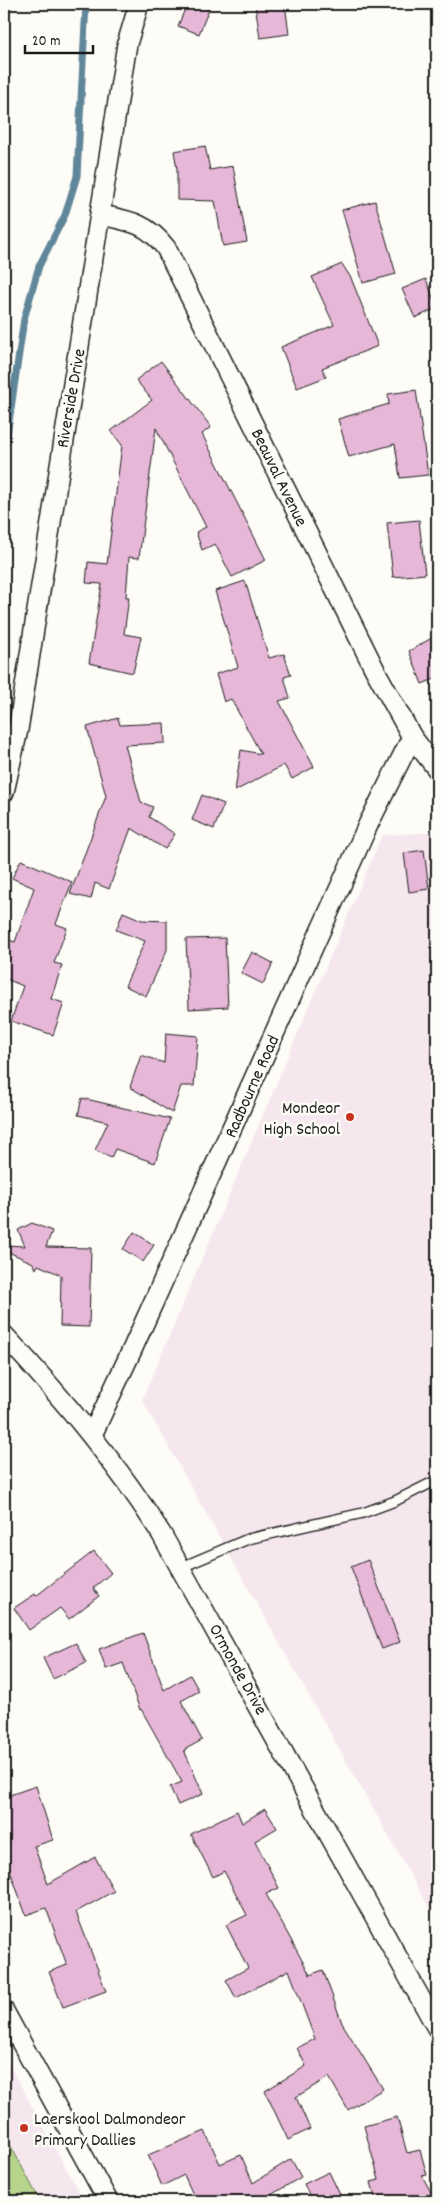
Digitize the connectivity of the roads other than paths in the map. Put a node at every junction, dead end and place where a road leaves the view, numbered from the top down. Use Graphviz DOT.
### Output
graph roads {
  1 [pos="139,4"];
  2 [pos="101,215"];
  3 [pos="412,737"];
  4 [pos="437,769"];
  5 [pos="4,792"];
  6 [pos="4,1335"];
  7 [pos="92,1436"];
  8 [pos="437,1480"];
  9 [pos="182,1567"];
  10 [pos="4,2011"];
  11 [pos="437,2028"];
  12 [pos="108,2201"];
  1 -- 2 [label="street, Riverside Drive"];
  2 -- 3 [label="street, Beauval Avenue"];
  2 -- 5 [label="street, Riverside Drive"];
  3 -- 4 [label="street, Beauval Avenue"];
  3 -- 7 [label="street, Radbourne Road"];
  6 -- 7 [label="street, Ormonde Drive"];
  7 -- 9 [label="street, Ormonde Drive"];
  8 -- 9 [label="lane"];
  9 -- 11 [label="street, Ormonde Drive"];
  10 -- 12 [label="street"];
}
